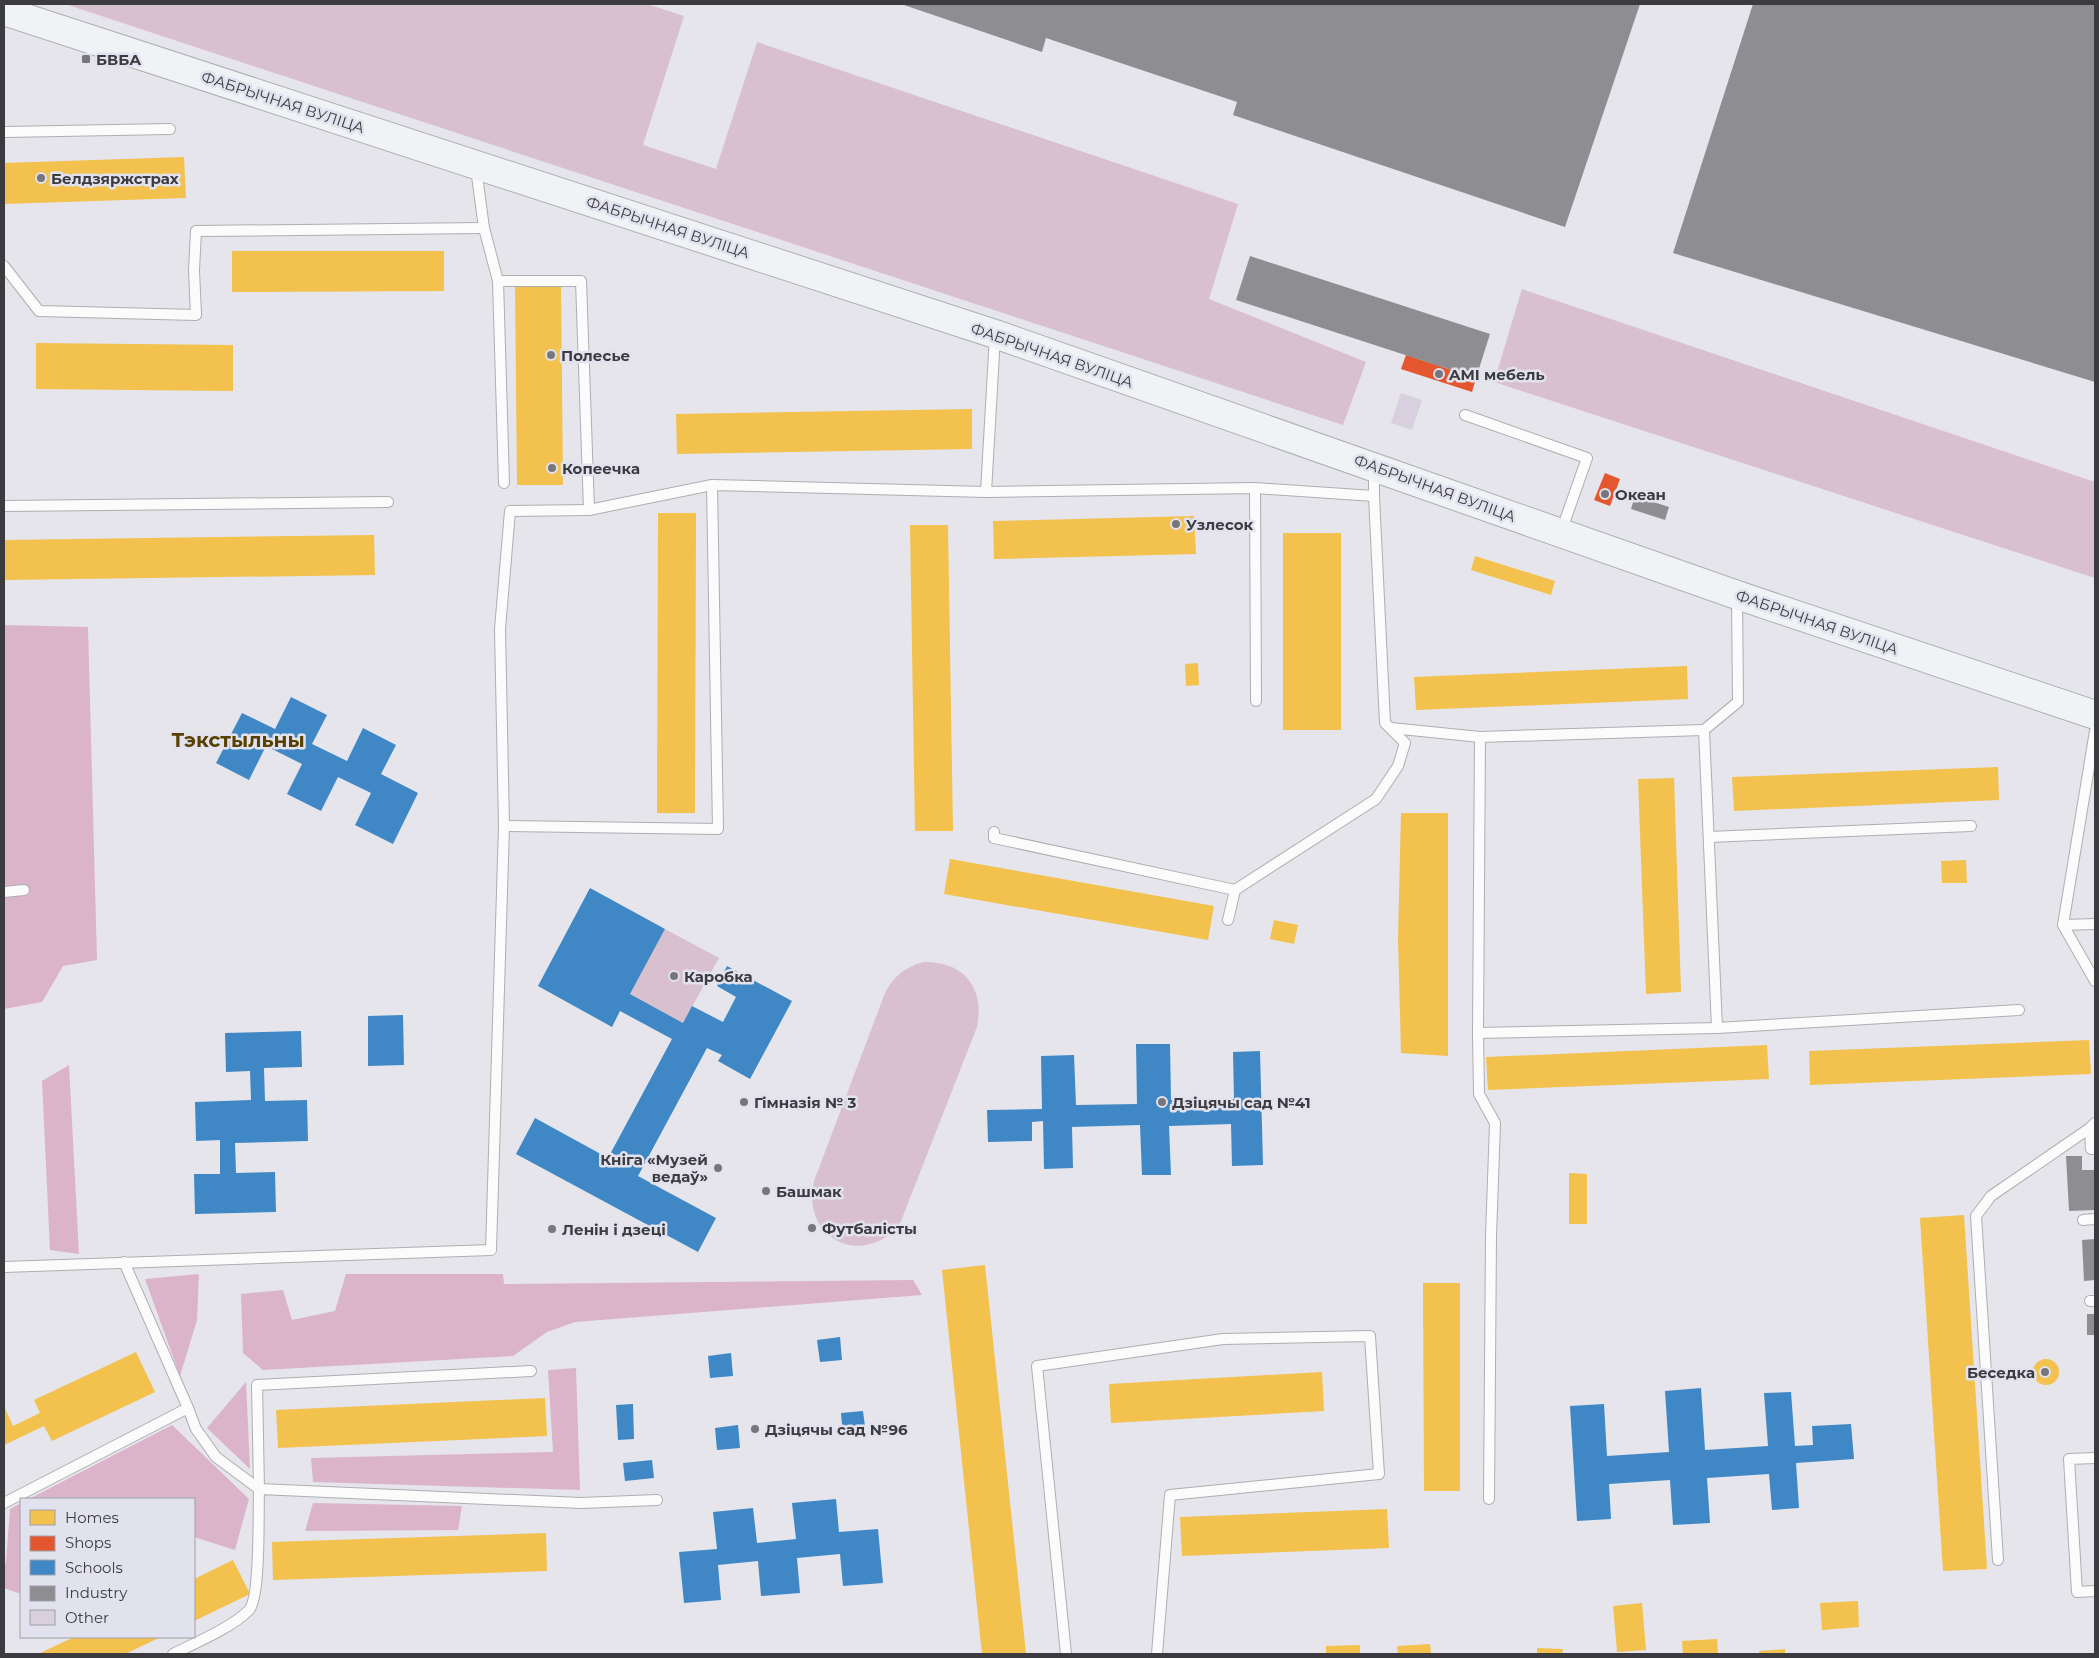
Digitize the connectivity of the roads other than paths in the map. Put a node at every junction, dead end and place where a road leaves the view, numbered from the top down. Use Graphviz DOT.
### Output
graph roads {
  1 [pos="4,11"];
  2 [pos="170,129"];
  3 [pos="4,132"];
  4 [pos="476,165"];
  5 [pos="484,228"];
  6 [pos="4,266"];
  7 [pos="498,281"];
  8 [pos="995,334"];
  9 [pos="1465,415"];
  10 [pos="1374,467"];
  11 [pos="504,482"];
  12 [pos="712,485"];
  13 [pos="1255,488"];
  14 [pos="986,492"];
  15 [pos="1374,496"];
  16 [pos="388,502"];
  17 [pos="4,506"];
  18 [pos="589,510"];
  19 [pos="1561,533"];
  20 [pos="1737,595"];
  21 [pos="1256,701"];
  22 [pos="2095,715"];
  23 [pos="1391,728"];
  24 [pos="1704,730"];
  25 [pos="2095,731"];
  26 [pos="1480,737"];
  27 [pos="504,826"];
  28 [pos="1971,826"];
  29 [pos="994,832"];
  30 [pos="1709,837"];
  31 [pos="24,890"];
  32 [pos="1235,890"];
  33 [pos="4,892"];
  34 [pos="1228,920"];
  35 [pos="2095,924"];
  36 [pos="2063,925"];
  37 [pos="2095,981"];
  38 [pos="2019,1010"];
  39 [pos="1717,1028"];
  40 [pos="1478,1033"];
  41 [pos="2092,1125"];
  42 [pos="2095,1149"];
  43 [pos="2095,1219"];
  44 [pos="2083,1220"];
  45 [pos="124,1262"];
  46 [pos="4,1267"];
  47 [pos="531,1371"];
  48 [pos="188,1408"];
  49 [pos="2095,1458"];
  50 [pos="259,1489"];
  51 [pos="1489,1499"];
  52 [pos="657,1500"];
  53 [pos="4,1503"];
  54 [pos="1998,1560"];
  55 [pos="2095,1591"];
  56 [pos="173,1654"];
  57 [pos="1066,1654"];
  58 [pos="1157,1654"];
  1 -- 4 [label="main road, ФАБРЫЧНАЯ ВУЛІЦА"];
  2 -- 3 [label="lane"];
  4 -- 5 [label="lane"];
  4 -- 8 [label="main road, ФАБРЫЧНАЯ ВУЛІЦА"];
  5 -- 6 [label="lane"];
  5 -- 7 [label="lane"];
  7 -- 11 [label="lane"];
  7 -- 18 [label="lane"];
  8 -- 10 [label="main road, ФАБРЫЧНАЯ ВУЛІЦА"];
  8 -- 14 [label="lane"];
  9 -- 19 [label="lane"];
  10 -- 15 [label="lane"];
  10 -- 19 [label="main road, ФАБРЫЧНАЯ ВУЛІЦА"];
  12 -- 14 [label="lane"];
  12 -- 18 [label="lane"];
  12 -- 27 [label="lane"];
  13 -- 14 [label="lane"];
  13 -- 15 [label="lane"];
  13 -- 21 [label="lane"];
  15 -- 23 [label="lane"];
  16 -- 17 [label="lane"];
  18 -- 27 [label="lane"];
  19 -- 20 [label="main road, ФАБРЫЧНАЯ ВУЛІЦА"];
  20 -- 22 [label="main road, ФАБРЫЧНАЯ ВУЛІЦА"];
  20 -- 24 [label="lane"];
  23 -- 26 [label="lane"];
  23 -- 32 [label="lane"];
  24 -- 26 [label="lane"];
  24 -- 30 [label="lane"];
  25 -- 36 [label="lane"];
  26 -- 40 [label="lane"];
  27 -- 45 [label="lane"];
  28 -- 30 [label="lane"];
  29 -- 32 [label="lane"];
  30 -- 39 [label="lane"];
  31 -- 33 [label="lane"];
  32 -- 34 [label="lane"];
  35 -- 36 [label="lane"];
  36 -- 37 [label="lane"];
  38 -- 39 [label="lane"];
  39 -- 40 [label="lane"];
  40 -- 51 [label="lane"];
  41 -- 42 [label="lane"];
  41 -- 54 [label="lane"];
  43 -- 44 [label="lane"];
  45 -- 46 [label="lane"];
  45 -- 48 [label="lane"];
  47 -- 50 [label="lane"];
  48 -- 50 [label="lane"];
  48 -- 53 [label="lane"];
  49 -- 55 [label="lane"];
  50 -- 52 [label="lane"];
  50 -- 56 [label="lane"];
  57 -- 58 [label="lane"];
}
